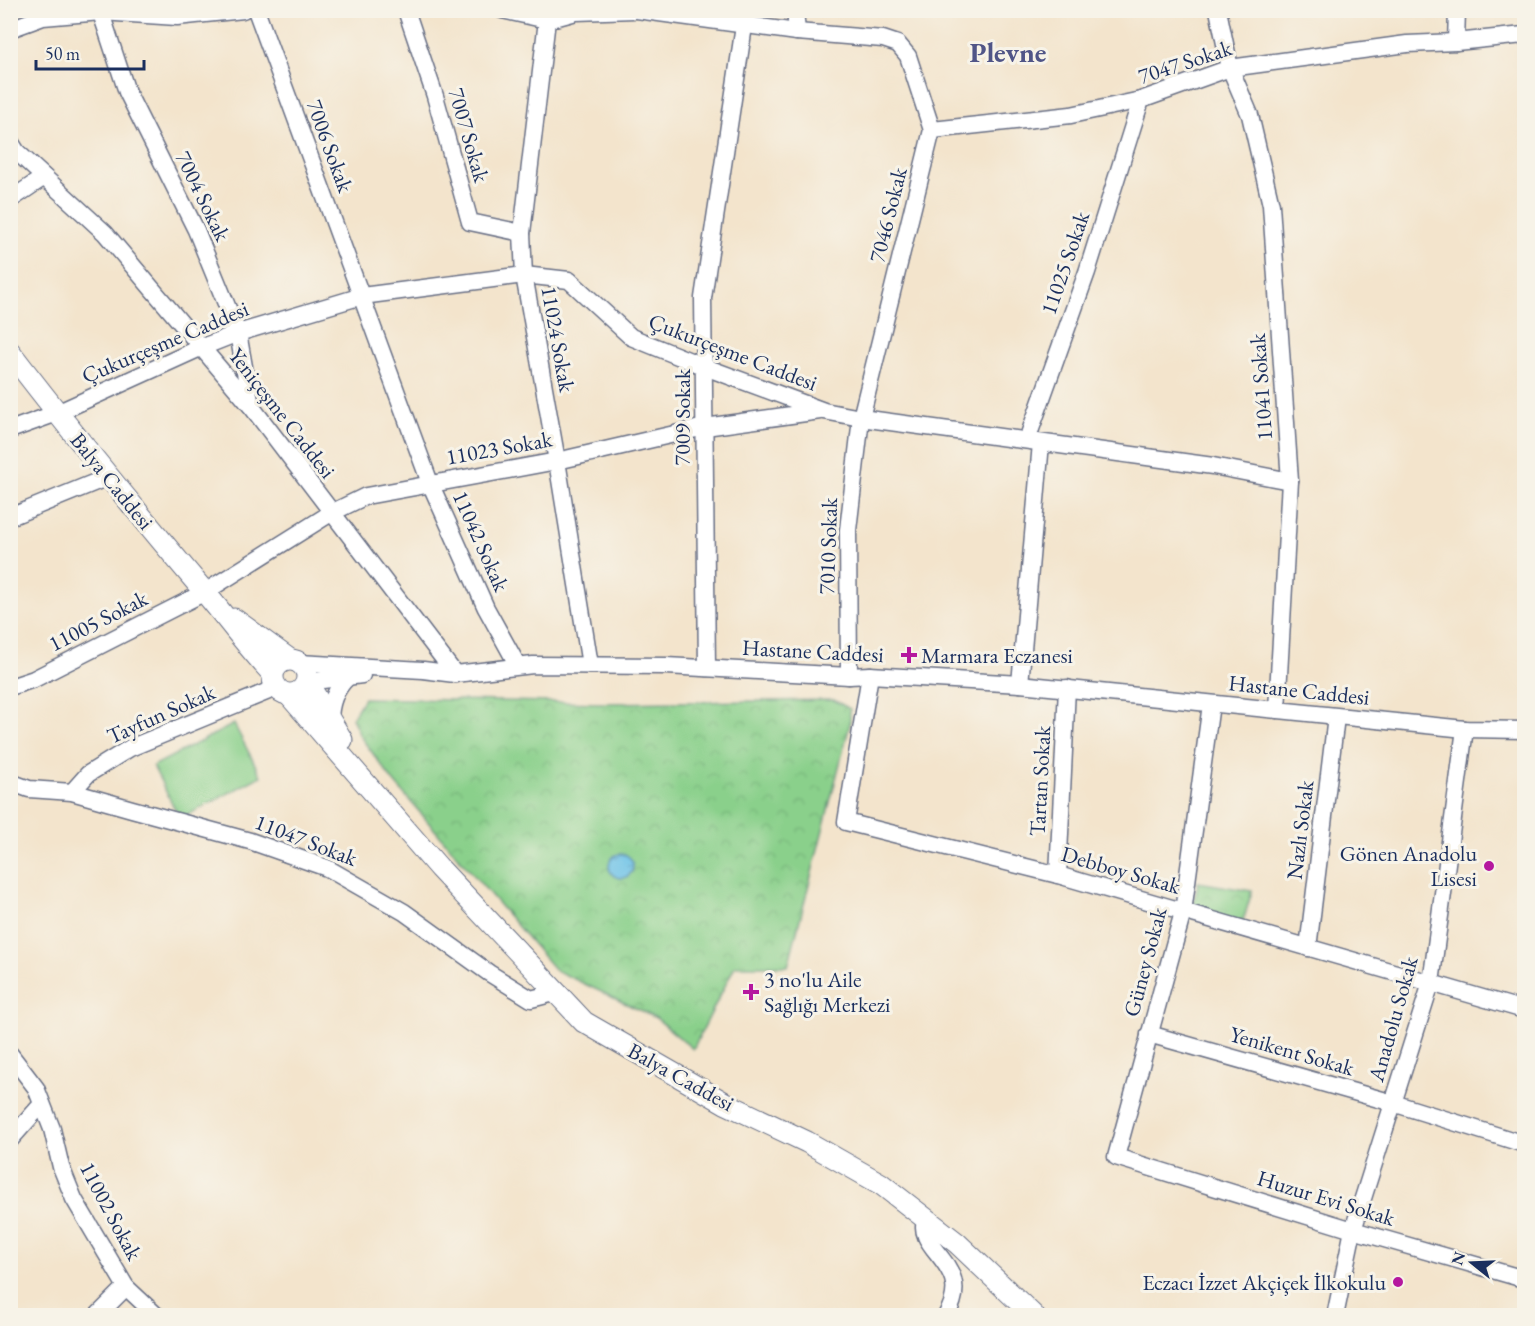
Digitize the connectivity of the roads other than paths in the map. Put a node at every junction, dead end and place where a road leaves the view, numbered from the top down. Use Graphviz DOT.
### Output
graph roads {
  1 [pos="243,10"];
  2 [pos="256,10"];
  3 [pos="406,10"];
  4 [pos="502,10"];
  5 [pos="635,10"];
  6 [pos="795,10"];
  7 [pos="1218,10"];
  8 [pos="1456,10"];
  9 [pos="101,11"];
  10 [pos="575,11"];
  11 [pos="547,20"];
  12 [pos="744,26"];
  13 [pos="10,28"];
  14 [pos="797,32"];
  15 [pos="1524,36"];
  16 [pos="1456,42"];
  17 [pos="1230,68"];
  18 [pos="1141,100"];
  19 [pos="932,130"];
  20 [pos="10,141"];
  21 [pos="44,177"];
  22 [pos="10,200"];
  23 [pos="522,233"];
  24 [pos="524,275"];
  25 [pos="362,296"];
  26 [pos="238,333"];
  27 [pos="200,348"];
  28 [pos="10,352"];
  29 [pos="705,367"];
  30 [pos="251,406"];
  31 [pos="824,411"];
  32 [pos="57,413"];
  33 [pos="861,418"];
  34 [pos="705,427"];
  35 [pos="10,430"];
  36 [pos="1034,441"];
  37 [pos="557,461"];
  38 [pos="108,477"];
  39 [pos="1290,481"];
  40 [pos="430,483"];
  41 [pos="331,513"];
  42 [pos="10,517"];
  43 [pos="211,600"];
  44 [pos="590,665"];
  45 [pos="518,666"];
  46 [pos="299,668"];
  47 [pos="707,668"];
  48 [pos="423,670"];
  49 [pos="455,674"];
  50 [pos="870,675"];
  51 [pos="348,676"];
  52 [pos="849,676"];
  53 [pos="1020,684"];
  54 [pos="279,686"];
  55 [pos="10,687"];
  56 [pos="1067,688"];
  57 [pos="1210,704"];
  58 [pos="1277,710"];
  59 [pos="1336,717"];
  60 [pos="330,721"];
  61 [pos="1465,729"];
  62 [pos="1524,730"];
  63 [pos="10,782"];
  64 [pos="370,787"];
  65 [pos="72,792"];
  66 [pos="1058,875"];
  67 [pos="1183,912"];
  68 [pos="1308,948"];
  69 [pos="1431,983"];
  70 [pos="558,992"];
  71 [pos="1524,1010"];
  72 [pos="1149,1034"];
  73 [pos="10,1054"];
  74 [pos="1393,1103"];
  75 [pos="41,1105"];
  76 [pos="10,1140"];
  77 [pos="1524,1144"];
  78 [pos="1116,1157"];
  79 [pos="926,1218"];
  80 [pos="1353,1230"];
  81 [pos="1524,1279"];
  82 [pos="126,1287"];
  83 [pos="97,1316"];
  84 [pos="157,1316"];
  85 [pos="946,1316"];
  86 [pos="1034,1316"];
  87 [pos="1335,1316"];
  1 -- 9 [label="street"];
  2 -- 25 [label="street, 7006 Sokak"];
  3 -- 23 [label="street, 7007 Sokak"];
  4 -- 11 [label="street"];
  5 -- 10 [label="street"];
  5 -- 12 [label="street"];
  6 -- 14 [label="street"];
  7 -- 17 [label="street, 11041 Sokak"];
  8 -- 16 [label="street"];
  9 -- 13 [label="street"];
  9 -- 26 [label="street, 7004 Sokak"];
  10 -- 11 [label="street"];
  11 -- 23 [label="street, 11024 Sokak"];
  12 -- 14 [label="street"];
  12 -- 29 [label="street, 7009 Sokak"];
  14 -- 19 [label="street"];
  15 -- 16 [label="street, 7047 Sokak"];
  16 -- 17 [label="street, 7047 Sokak"];
  17 -- 18 [label="street, 7047 Sokak"];
  17 -- 39 [label="street, 11041 Sokak"];
  18 -- 19 [label="street, 7047 Sokak"];
  18 -- 36 [label="street, 11025 Sokak"];
  19 -- 33 [label="street, 7046 Sokak"];
  20 -- 21 [label="street, Yeniçeşme Caddesi"];
  21 -- 22 [label="street"];
  21 -- 27 [label="street, Yeniçeşme Caddesi"];
  23 -- 24 [label="street, 11024 Sokak"];
  24 -- 25 [label="street, Çukurçeşme Caddesi"];
  24 -- 29 [label="street, Çukurçeşme Caddesi"];
  24 -- 37 [label="street, 11024 Sokak"];
  25 -- 26 [label="street, Çukurçeşme Caddesi"];
  25 -- 40 [label="street, 11042 Sokak"];
  26 -- 27 [label="street, Çukurçeşme Caddesi"];
  26 -- 30 [label="street, 7004 Sokak"];
  27 -- 30 [label="street, Yeniçeşme Caddesi"];
  27 -- 32 [label="street, Çukurçeşme Caddesi"];
  28 -- 32 [label="main road, Balya Caddesi"];
  29 -- 31 [label="street, Çukurçeşme Caddesi"];
  29 -- 34 [label="street, 7009 Sokak"];
  30 -- 41 [label="street, Yeniçeşme Caddesi"];
  31 -- 33 [label="street, Çukurçeşme Caddesi"];
  31 -- 34 [label="street, 11023 Sokak"];
  32 -- 35 [label="street, Çukurçeşme Caddesi"];
  32 -- 38 [label="main road, Balya Caddesi"];
  33 -- 36 [label="street, Çukurçeşme Caddesi"];
  33 -- 52 [label="street, 7010 Sokak"];
  34 -- 37 [label="street, 11023 Sokak"];
  34 -- 47 [label="street, 7009 Sokak"];
  36 -- 39 [label="street, Çukurçeşme Caddesi"];
  36 -- 53 [label="street, 11025 Sokak"];
  37 -- 40 [label="street, 11023 Sokak"];
  37 -- 44 [label="street, 11024 Sokak"];
  38 -- 42 [label="street"];
  38 -- 43 [label="main road, Balya Caddesi"];
  39 -- 58 [label="street, 11041 Sokak"];
  40 -- 41 [label="street, 11023 Sokak"];
  40 -- 45 [label="street, 11042 Sokak"];
  41 -- 43 [label="street, 11023 Sokak"];
  41 -- 49 [label="street, Yeniçeşme Caddesi"];
  43 -- 46 [label="main road, Balya Caddesi"];
  43 -- 54 [label="main road, Balya Caddesi"];
  43 -- 55 [label="street, 11005 Sokak"];
  44 -- 45 [label="street, Hastane Caddesi"];
  44 -- 47 [label="street, Hastane Caddesi"];
  45 -- 49 [label="street, Hastane Caddesi"];
  46 -- 48 [label="street, Hastane Caddesi"];
  46 -- 51 [label="street, Hastane Caddesi"];
  46 -- 54 [label="main road"];
  46 -- 54 [label="main road"];
  46 -- 60 [label="main road, Balya Caddesi"];
  47 -- 52 [label="street, Hastane Caddesi"];
  48 -- 49 [label="street, Hastane Caddesi"];
  48 -- 51 [label="street, Hastane Caddesi"];
  50 -- 52 [label="street, Hastane Caddesi"];
  50 -- 53 [label="street, Hastane Caddesi"];
  50 -- 66 [label="street, Debboy Sokak"];
  51 -- 60 [label="street"];
  53 -- 56 [label="street, Hastane Caddesi"];
  54 -- 64 [label="main road, Balya Caddesi"];
  54 -- 65 [label="street, Tayfun Sokak"];
  56 -- 57 [label="street, Hastane Caddesi"];
  56 -- 66 [label="street, Tartan Sokak"];
  57 -- 58 [label="street, Hastane Caddesi"];
  57 -- 67 [label="street, Güney Sokak"];
  58 -- 59 [label="street, Hastane Caddesi"];
  59 -- 61 [label="street, Hastane Caddesi"];
  59 -- 68 [label="street, Nazlı Sokak"];
  60 -- 64 [label="main road, Balya Caddesi"];
  61 -- 62 [label="street, Hastane Caddesi"];
  61 -- 69 [label="street, Anadolu Sokak"];
  63 -- 65 [label="street, 11047 Sokak"];
  64 -- 70 [label="main road, Balya Caddesi"];
  65 -- 70 [label="street, 11047 Sokak"];
  66 -- 67 [label="street, Debboy Sokak"];
  67 -- 68 [label="street, Debboy Sokak"];
  67 -- 72 [label="street, Güney Sokak"];
  68 -- 69 [label="street, Debboy Sokak"];
  69 -- 71 [label="street, Debboy Sokak"];
  69 -- 74 [label="street, Anadolu Sokak"];
  70 -- 79 [label="main road, Balya Caddesi"];
  72 -- 74 [label="street, Yenikent Sokak"];
  72 -- 78 [label="street, Güney Sokak"];
  73 -- 75 [label="street, 11002 Sokak"];
  74 -- 77 [label="street, Yenikent Sokak"];
  74 -- 80 [label="street, Anadolu Sokak"];
  75 -- 76 [label="street"];
  75 -- 82 [label="street, 11002 Sokak"];
  78 -- 80 [label="street, Huzur Evi Sokak"];
  79 -- 85 [label="street"];
  79 -- 86 [label="main road, Balya Caddesi"];
  80 -- 81 [label="street, Huzur Evi Sokak"];
  80 -- 87 [label="street, Anadolu Sokak"];
  82 -- 83 [label="street"];
  82 -- 84 [label="street, 11002 Sokak"];
}
